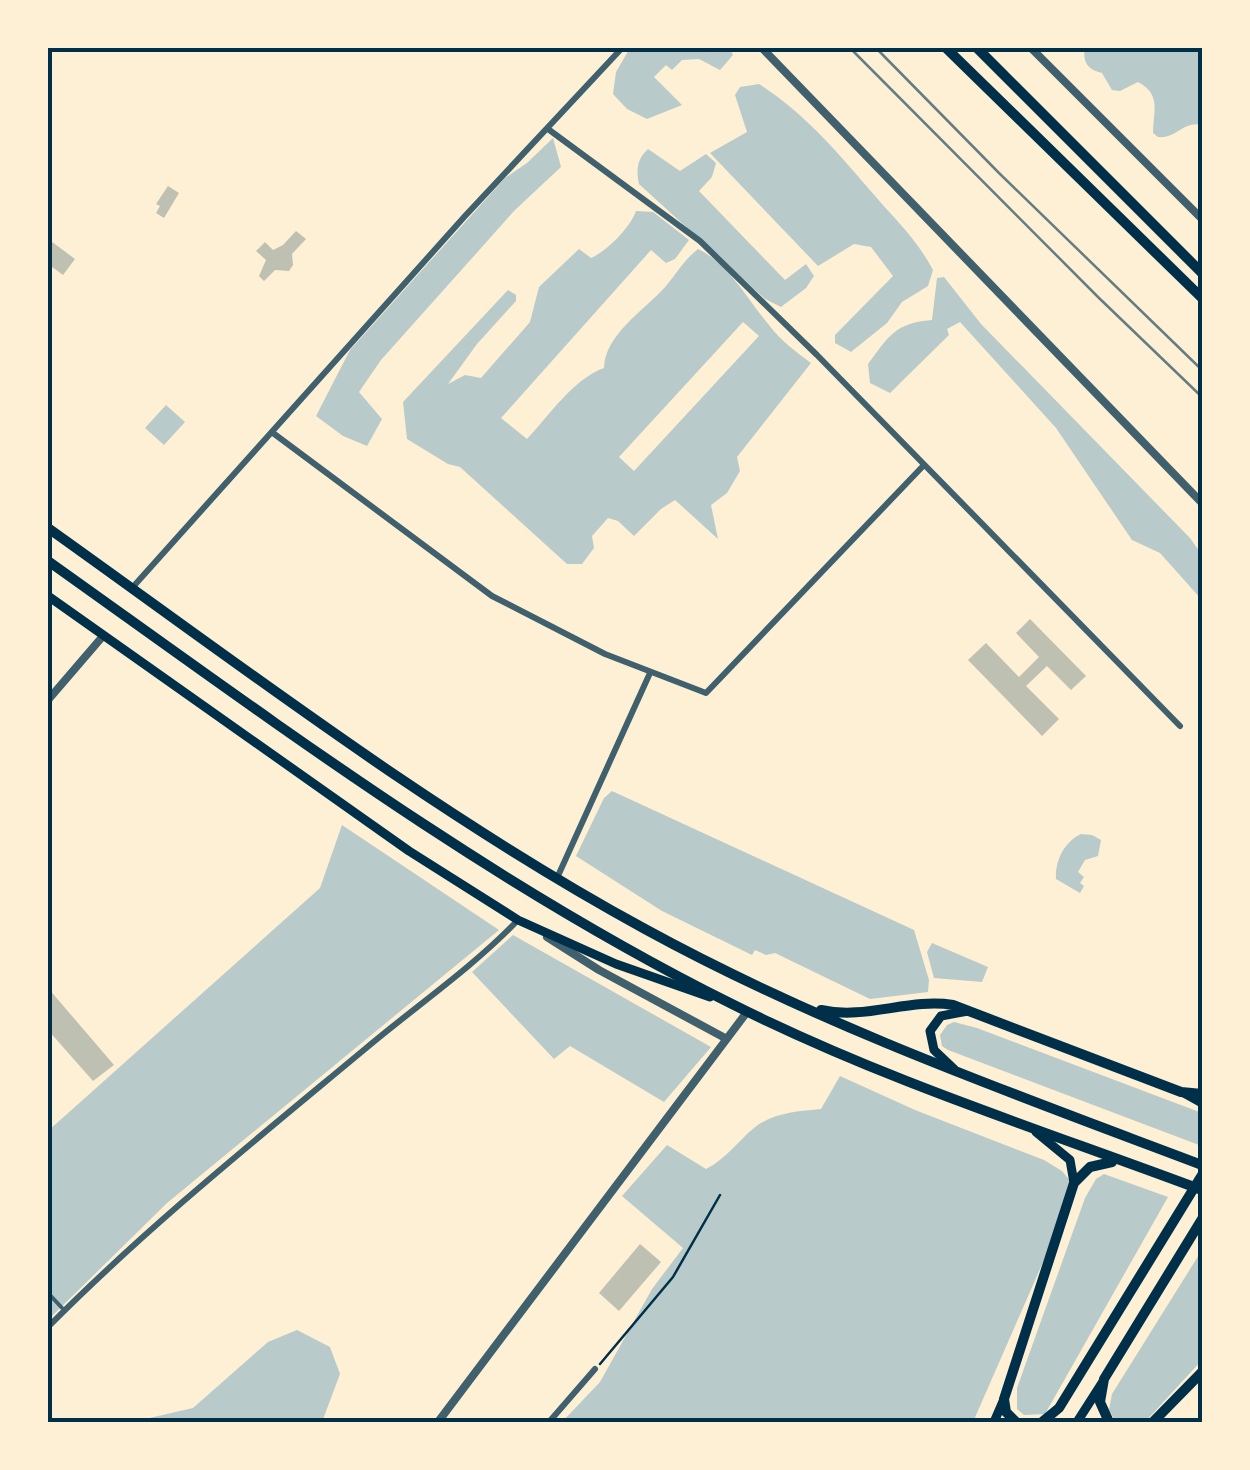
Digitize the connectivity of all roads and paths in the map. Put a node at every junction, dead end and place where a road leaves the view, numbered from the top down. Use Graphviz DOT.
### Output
graph roads {
  1 [pos="622,48"];
  2 [pos="762,48"];
  3 [pos="946,48"];
  4 [pos="977,48"];
  5 [pos="1032,48"];
  6 [pos="548,129"];
  7 [pos="1202,218"];
  8 [pos="1202,273"];
  9 [pos="1202,298"];
  10 [pos="273,433"];
  11 [pos="924,465"];
  12 [pos="1202,503"];
  13 [pos="48,528"];
  14 [pos="48,561"];
  15 [pos="132,588"];
  16 [pos="48,596"];
  17 [pos="103,636"];
  18 [pos="650,673"];
  19 [pos="48,700"];
  20 [pos="1180,726"];
  21 [pos="557,878"];
  22 [pos="518,920"];
  23 [pos="539,932"];
  24 [pos="727,1002"];
  25 [pos="801,1006"];
  26 [pos="970,1011"];
  27 [pos="747,1012"];
  28 [pos="725,1038"];
  29 [pos="960,1074"];
  30 [pos="1181,1092"];
  31 [pos="1202,1094"];
  32 [pos="1202,1103"];
  33 [pos="1030,1128"];
  34 [pos="1128,1164"];
  35 [pos="1202,1165"];
  36 [pos="1202,1181"];
  37 [pos="1074,1183"];
  38 [pos="720,1195"];
  39 [pos="1202,1219"];
  40 [pos="48,1293"];
  41 [pos="64,1310"];
  42 [pos="48,1327"];
  43 [pos="595,1369"];
  44 [pos="1202,1372"];
  45 [pos="1104,1380"];
  46 [pos="1004,1400"];
  47 [pos="1059,1408"];
  48 [pos="1158,1420"];
  49 [pos="438,1422"];
  50 [pos="549,1422"];
  51 [pos="994,1422"];
  52 [pos="1016,1422"];
  53 [pos="1042,1422"];
  54 [pos="1050,1422"];
  55 [pos="1077,1422"];
  56 [pos="1109,1422"];
  1 -- 6 [label="street"];
  2 -- 12 [label="street"];
  3 -- 9 [label="main road"];
  4 -- 8 [label="main road"];
  5 -- 7 [label="street"];
  6 -- 10 [label="street"];
  6 -- 11 [label="street"];
  10 -- 15 [label="street"];
  10 -- 18 [label="street"];
  11 -- 18 [label="street"];
  11 -- 20 [label="street"];
  13 -- 15 [label="main road"];
  14 -- 24 [label="main road"];
  15 -- 21 [label="main road"];
  16 -- 17 [label="main road"];
  17 -- 19 [label="street"];
  17 -- 22 [label="main road"];
  18 -- 21 [label="street"];
  21 -- 25 [label="main road"];
  22 -- 23 [label="main road"];
  22 -- 41 [label="street"];
  23 -- 24 [label="main road"];
  23 -- 28 [label="street"];
  24 -- 27 [label="main road"];
  25 -- 26 [label="main road"];
  25 -- 29 [label="main road"];
  26 -- 29 [label="main road"];
  26 -- 30 [label="main road"];
  27 -- 28 [label="street"];
  27 -- 33 [label="main road"];
  28 -- 49 [label="street"];
  29 -- 35 [label="main road"];
  30 -- 31 [label="main road"];
  30 -- 32 [label="main road"];
  33 -- 34 [label="main road"];
  33 -- 37 [label="main road"];
  34 -- 36 [label="main road"];
  34 -- 37 [label="main road"];
  36 -- 47 [label="main road"];
  37 -- 46 [label="main road"];
  38 -- 43 [label="path"];
  39 -- 45 [label="main road"];
  40 -- 41 [label="lane"];
  41 -- 42 [label="street"];
  43 -- 50 [label="street"];
  44 -- 48 [label="main road"];
  45 -- 55 [label="main road"];
  45 -- 56 [label="main road"];
  46 -- 51 [label="main road"];
  46 -- 52 [label="main road"];
  47 -- 53 [label="main road"];
  47 -- 54 [label="main road"];
}
